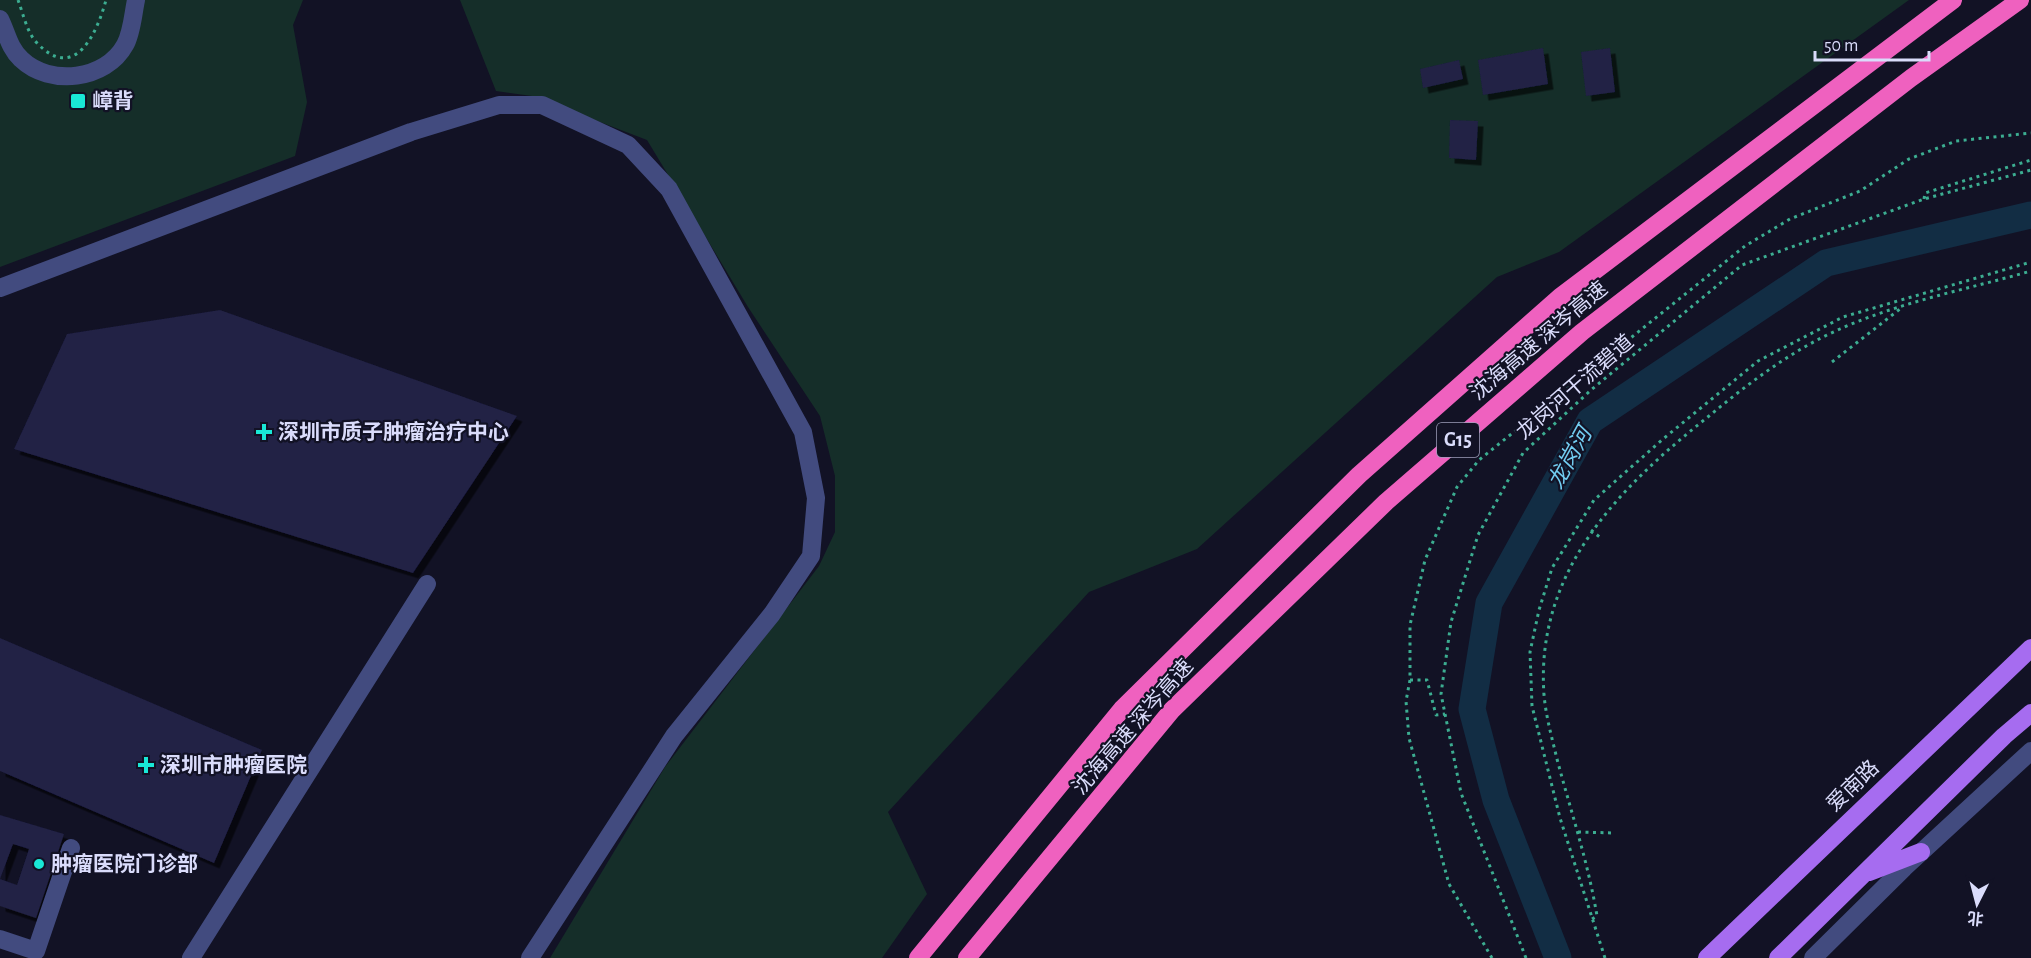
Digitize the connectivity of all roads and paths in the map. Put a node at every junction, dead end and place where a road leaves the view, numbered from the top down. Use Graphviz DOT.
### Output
graph roads {
  1 [pos="18,0"];
  2 [pos="106,0"];
  3 [pos="136,0"];
  4 [pos="1953,0"];
  5 [pos="2020,0"];
  6 [pos="0,19"];
  7 [pos="2031,133"];
  8 [pos="2031,160"];
  9 [pos="2031,170"];
  10 [pos="1924,199"];
  11 [pos="2031,262"];
  12 [pos="2031,271"];
  13 [pos="0,288"];
  14 [pos="1903,306"];
  15 [pos="1832,362"];
  16 [pos="1591,530"];
  17 [pos="1602,539"];
  18 [pos="427,584"];
  19 [pos="2031,648"];
  20 [pos="1410,680"];
  21 [pos="2031,713"];
  22 [pos="1445,714"];
  23 [pos="2031,751"];
  24 [pos="1578,832"];
  25 [pos="1615,833"];
  26 [pos="71,849"];
  27 [pos="1921,852"];
  28 [pos="1862,875"];
  29 [pos="1592,919"];
  30 [pos="0,939"];
  31 [pos="191,958"];
  32 [pos="530,958"];
  33 [pos="918,958"];
  34 [pos="967,958"];
  35 [pos="1492,958"];
  36 [pos="1526,958"];
  37 [pos="1605,958"];
  38 [pos="1707,958"];
  39 [pos="1778,958"];
  40 [pos="1813,958"];
  1 -- 2 [label="path"];
  3 -- 6 [label="street"];
  4 -- 33 [label="highway, 沈海高速 深岑高速 / G15"];
  5 -- 34 [label="highway, 沈海高速 深岑高速 / G15"];
  7 -- 20 [label="path"];
  8 -- 10 [label="path"];
  9 -- 10 [label="path, 龙岗河干流碧道"];
  10 -- 22 [label="path, 龙岗河干流碧道"];
  11 -- 29 [label="path"];
  12 -- 14 [label="path"];
  13 -- 32 [label="street"];
  14 -- 15 [label="path"];
  14 -- 16 [label="path"];
  16 -- 17 [label="path"];
  16 -- 24 [label="path"];
  18 -- 31 [label="street"];
  19 -- 38 [label="main road, 爱南路"];
  20 -- 22 [label="path"];
  20 -- 35 [label="path"];
  21 -- 28 [label="main road"];
  22 -- 36 [label="path, 龙岗河干流碧道"];
  23 -- 27 [label="street"];
  24 -- 25 [label="path"];
  24 -- 29 [label="path"];
  26 -- 30 [label="street"];
  27 -- 28 [label="main road"];
  27 -- 40 [label="street"];
  28 -- 39 [label="main road"];
  29 -- 37 [label="path"];
}
